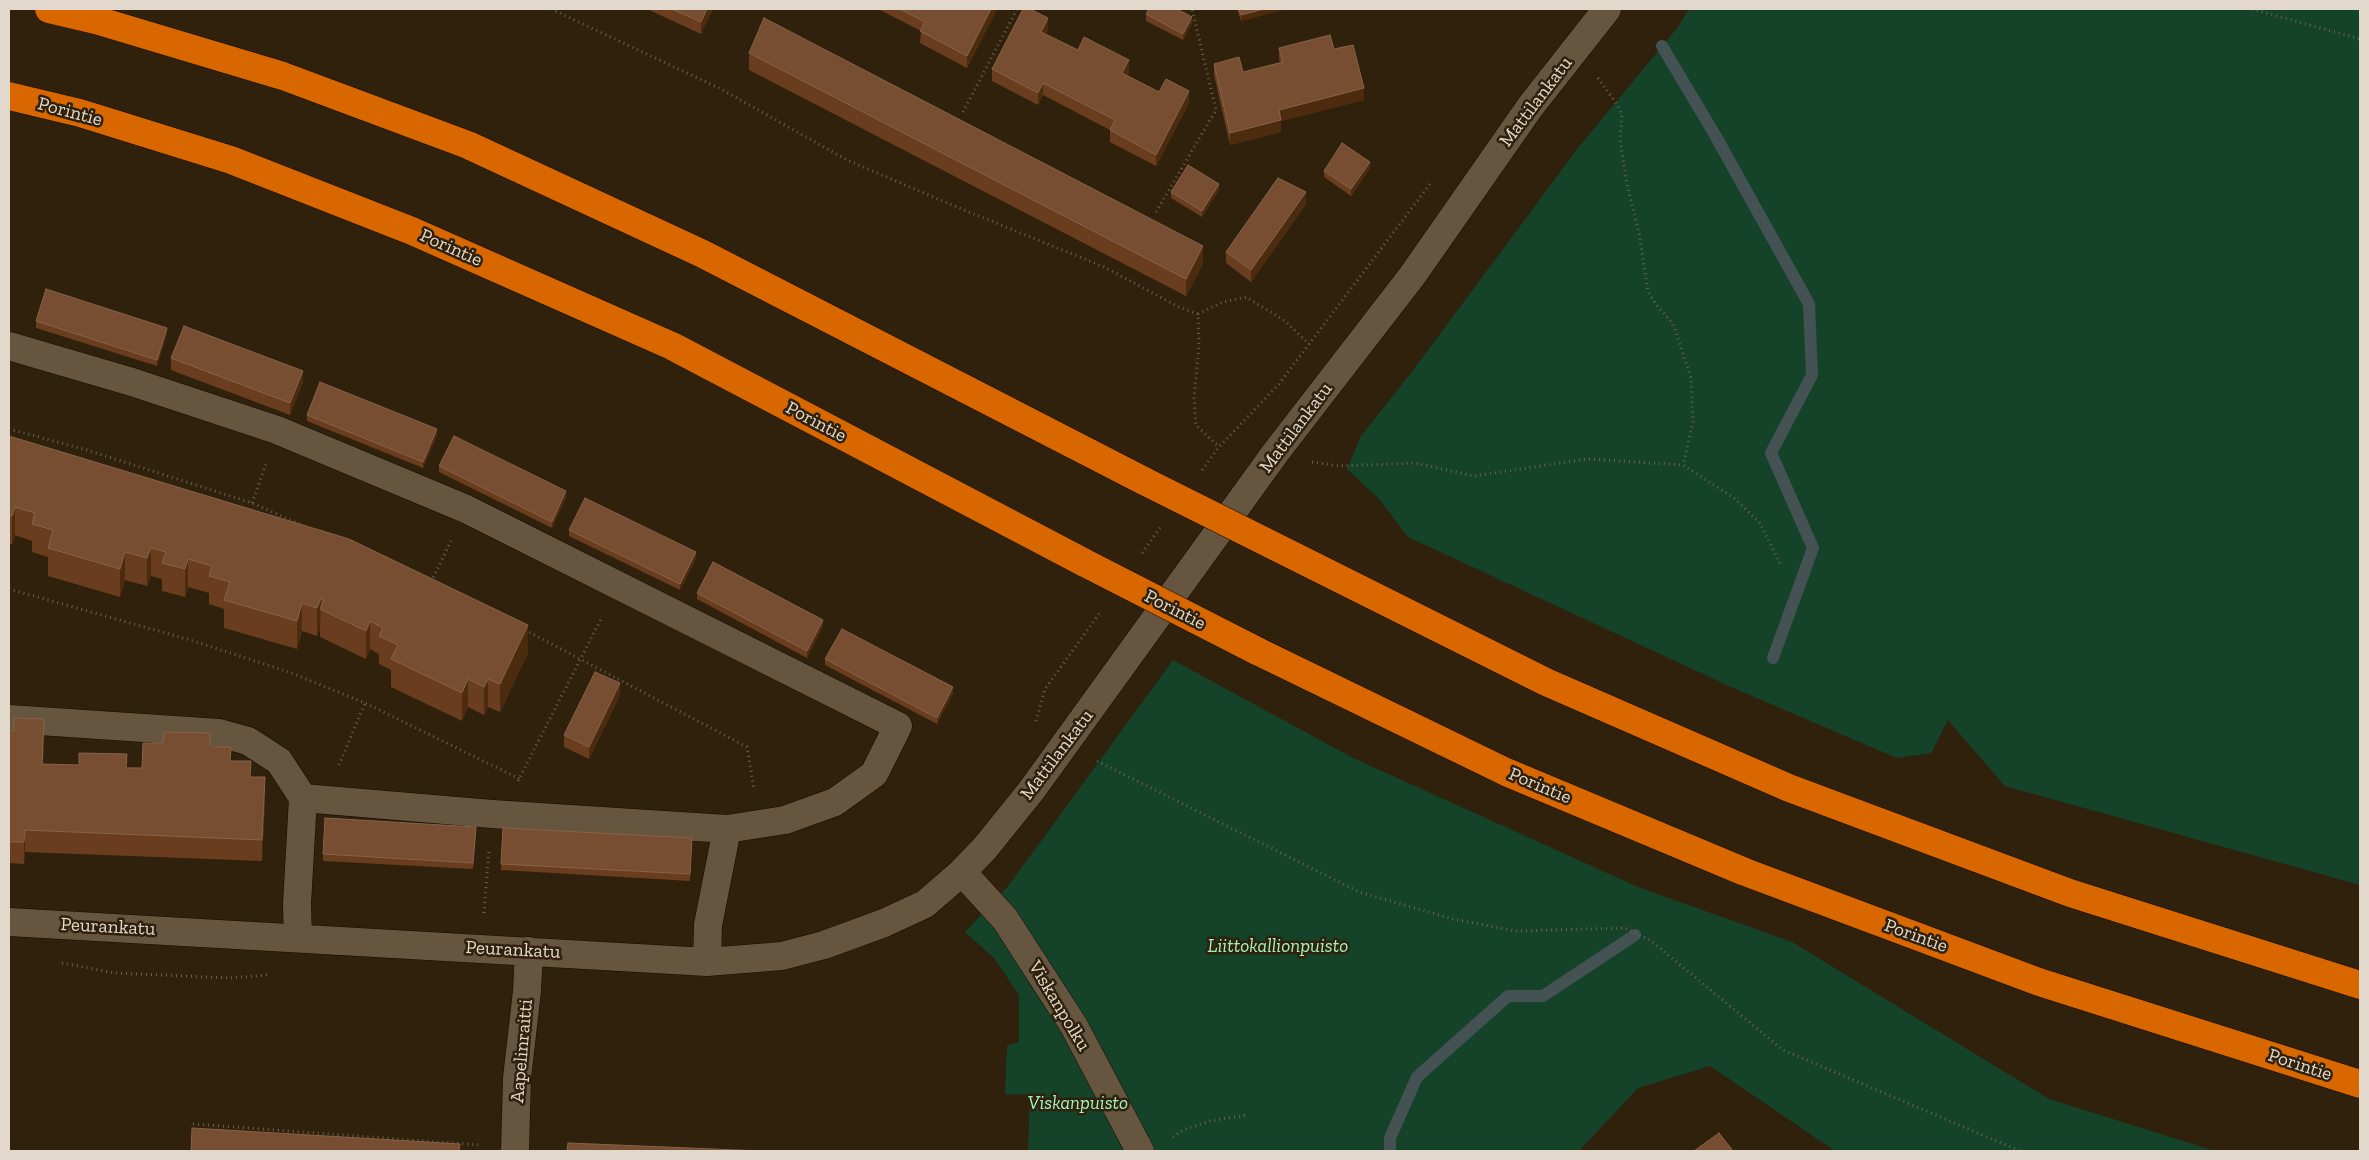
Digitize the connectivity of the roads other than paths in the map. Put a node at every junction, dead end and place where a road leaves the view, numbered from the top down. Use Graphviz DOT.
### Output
graph roads {
  1 [pos="49,9"];
  2 [pos="1607,9"];
  3 [pos="9,96"];
  4 [pos="9,346"];
  5 [pos="9,719"];
  6 [pos="314,798"];
  7 [pos="727,829"];
  8 [pos="985,848"];
  9 [pos="962,872"];
  10 [pos="9,922"];
  11 [pos="298,938"];
  12 [pos="529,951"];
  13 [pos="707,962"];
  14 [pos="2360,984"];
  15 [pos="2360,1084"];
  16 [pos="515,1149"];
  17 [pos="1140,1151"];
  1 -- 14 [label="highway, bridge"];
  2 -- 8 [label="street, Mattilankatu"];
  3 -- 15 [label="highway, Porintie, bridge"];
  4 -- 7 [label="street"];
  5 -- 6 [label="street"];
  6 -- 7 [label="street"];
  6 -- 11 [label="street"];
  7 -- 13 [label="street"];
  8 -- 9 [label="street, Peurankatu"];
  9 -- 13 [label="street, Peurankatu"];
  9 -- 17 [label="street, Viskanpolku"];
  10 -- 11 [label="street, Peurankatu"];
  11 -- 12 [label="street, Peurankatu"];
  12 -- 13 [label="street, Peurankatu"];
  12 -- 16 [label="street, Aapelinraitti"];
}
